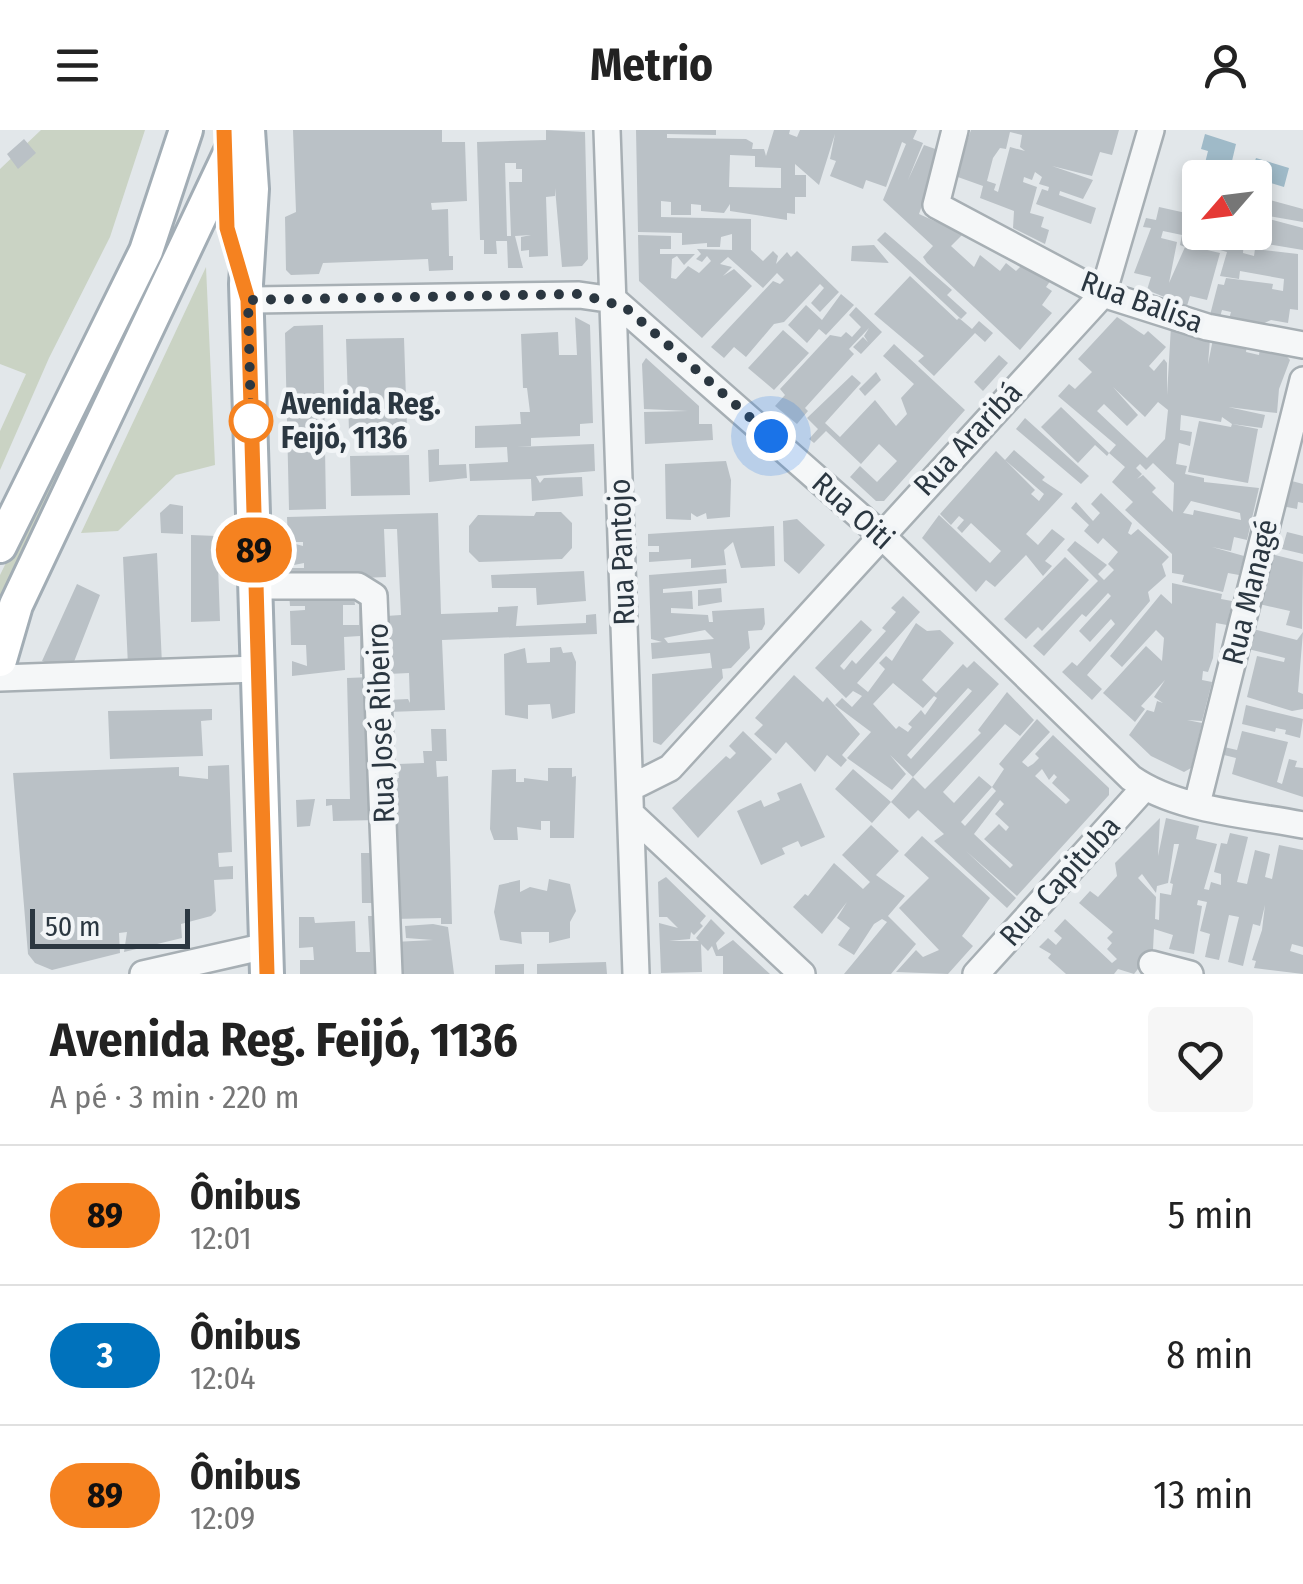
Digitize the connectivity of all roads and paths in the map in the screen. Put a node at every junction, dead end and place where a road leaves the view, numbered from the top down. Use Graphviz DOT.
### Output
graph roads {
  1 [pos="186,130"];
  2 [pos="245,130"];
  3 [pos="607,130"];
  4 [pos="955,130"];
  5 [pos="1151,130"];
  6 [pos="224,146"];
  7 [pos="247,292"];
  8 [pos="1103,294"];
  9 [pos="614,300"];
  10 [pos="1303,345"];
  11 [pos="1303,380"];
  12 [pos="880,534"];
  13 [pos="0,546"];
  14 [pos="255,586"];
  15 [pos="0,660"];
  16 [pos="258,669"];
  17 [pos="0,678"];
  18 [pos="1144,787"];
  19 [pos="630,788"];
  20 [pos="1197,804"];
  21 [pos="630,814"];
  22 [pos="1303,825"];
  23 [pos="267,960"];
  24 [pos="1152,964"];
  25 [pos="143,974"];
  26 [pos="389,974"];
  27 [pos="636,974"];
  28 [pos="802,974"];
  29 [pos="976,974"];
  30 [pos="1190,974"];
  1 -- 13 [label="main road"];
  2 -- 6 [label="main road"];
  2 -- 7 [label="main road"];
  3 -- 9 [label="street, Rua Pantojo"];
  4 -- 8 [label="street, Rua Balisa"];
  5 -- 8 [label="street, Rua Araribá"];
  6 -- 7 [label="main road"];
  6 -- 15 [label="main road"];
  7 -- 9 [label="street"];
  7 -- 14 [label="main road"];
  8 -- 10 [label="street, Rua Balisa"];
  8 -- 12 [label="street, Rua Araribá"];
  9 -- 12 [label="street, Rua Oiti"];
  9 -- 19 [label="street, Rua Pantojo"];
  11 -- 20 [label="street, Rua Managé"];
  12 -- 18 [label="street, Rua Oiti"];
  12 -- 19 [label="street, Rua Araribá"];
  14 -- 16 [label="main road"];
  14 -- 26 [label="street, Rua José Ribeiro"];
  16 -- 17 [label="street"];
  16 -- 23 [label="main road"];
  18 -- 20 [label="street, Rua Oiti"];
  18 -- 29 [label="street, Rua Capituba"];
  19 -- 21 [label="street, Rua Pantojo"];
  20 -- 22 [label="street, Rua Oiti"];
  21 -- 27 [label="street, Rua Pantojo"];
  21 -- 28 [label="street"];
  23 -- 25 [label="street"];
  24 -- 30 [label="street"];
}
